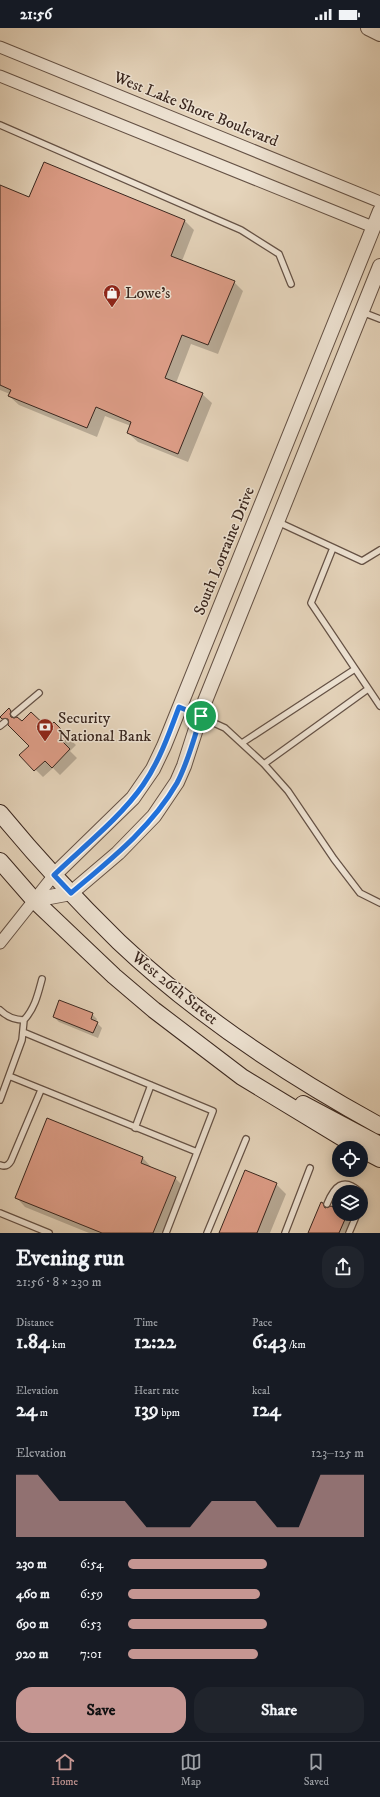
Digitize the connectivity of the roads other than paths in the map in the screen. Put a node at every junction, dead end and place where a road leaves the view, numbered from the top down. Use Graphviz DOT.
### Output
graph roads {
  1 [pos="368,28"];
  2 [pos="380,34"];
  3 [pos="0,47"];
  4 [pos="0,76"];
  5 [pos="0,125"];
  6 [pos="380,202"];
  7 [pos="380,211"];
  8 [pos="377,227"];
  9 [pos="380,266"];
  10 [pos="291,284"];
  11 [pos="361,312"];
  12 [pos="380,319"];
  13 [pos="276,522"];
  14 [pos="333,548"];
  15 [pos="380,550"];
  16 [pos="355,669"];
  17 [pos="368,688"];
  18 [pos="39,693"];
  19 [pos="380,706"];
  20 [pos="179,707"];
  21 [pos="14,714"];
  22 [pos="201,716"];
  23 [pos="5,722"];
  24 [pos="0,726"];
  25 [pos="242,743"];
  26 [pos="264,764"];
  27 [pos="0,813"];
  28 [pos="0,861"];
  29 [pos="54,875"];
  30 [pos="71,893"];
  31 [pos="34,900"];
  32 [pos="380,903"];
  33 [pos="0,943"];
  34 [pos="42,979"];
  35 [pos="0,1010"];
  36 [pos="24,1020"];
  37 [pos="23,1032"];
  38 [pos="215,1057"];
  39 [pos="9,1076"];
  40 [pos="151,1085"];
  41 [pos="42,1090"];
  42 [pos="0,1100"];
  43 [pos="380,1126"];
  44 [pos="135,1128"];
  45 [pos="246,1140"];
  46 [pos="347,1141"];
  47 [pos="380,1145"];
  48 [pos="197,1152"];
  49 [pos="368,1153"];
  50 [pos="380,1159"];
  51 [pos="0,1165"];
  52 [pos="310,1168"];
  53 [pos="332,1193"];
  54 [pos="327,1204"];
  55 [pos="0,1213"];
  56 [pos="354,1221"];
  57 [pos="49,1233"];
  58 [pos="166,1233"];
  59 [pos="207,1233"];
  60 [pos="285,1233"];
  61 [pos="349,1233"];
  1 -- 2 [label="street"];
  3 -- 6 [label="street, West Lake Shore Boulevard"];
  4 -- 8 [label="street"];
  5 -- 10 [label="lane"];
  7 -- 8 [label="street, South Lorraine Drive"];
  8 -- 20 [label="street, South Lorraine Drive"];
  9 -- 11 [label="street"];
  11 -- 12 [label="lane"];
  11 -- 13 [label="street"];
  13 -- 14 [label="lane"];
  13 -- 22 [label="street"];
  14 -- 15 [label="lane"];
  14 -- 16 [label="lane"];
  16 -- 17 [label="lane"];
  16 -- 25 [label="lane"];
  17 -- 19 [label="lane"];
  17 -- 26 [label="lane"];
  18 -- 21 [label="lane"];
  20 -- 22 [label="lane"];
  20 -- 29 [label="street, South Lorraine Drive"];
  22 -- 25 [label="lane"];
  22 -- 30 [label="street"];
  23 -- 24 [label="lane"];
  25 -- 26 [label="lane"];
  26 -- 32 [label="lane"];
  27 -- 29 [label="main road, West 26th Street"];
  28 -- 31 [label="main road, West 26th Street"];
  29 -- 30 [label="main road, West 26th Street"];
  29 -- 31 [label="street"];
  30 -- 31 [label="street"];
  30 -- 43 [label="main road, West 26th Street"];
  31 -- 33 [label="street"];
  31 -- 38 [label="main road, West 26th Street"];
  34 -- 36 [label="lane"];
  35 -- 36 [label="lane"];
  36 -- 37 [label="lane"];
  37 -- 39 [label="lane"];
  37 -- 40 [label="lane"];
  38 -- 46 [label="main road, West 26th Street"];
  38 -- 47 [label="main road"];
  39 -- 41 [label="lane"];
  39 -- 42 [label="lane"];
  40 -- 44 [label="lane"];
  40 -- 48 [label="lane"];
  41 -- 44 [label="lane"];
  41 -- 51 [label="lane"];
  44 -- 48 [label="lane"];
  45 -- 59 [label="lane"];
  48 -- 58 [label="lane"];
  49 -- 50 [label="main road, West 26th Street"];
  52 -- 60 [label="lane"];
  53 -- 54 [label="lane"];
  55 -- 57 [label="lane"];
  56 -- 61 [label="lane"];
}
